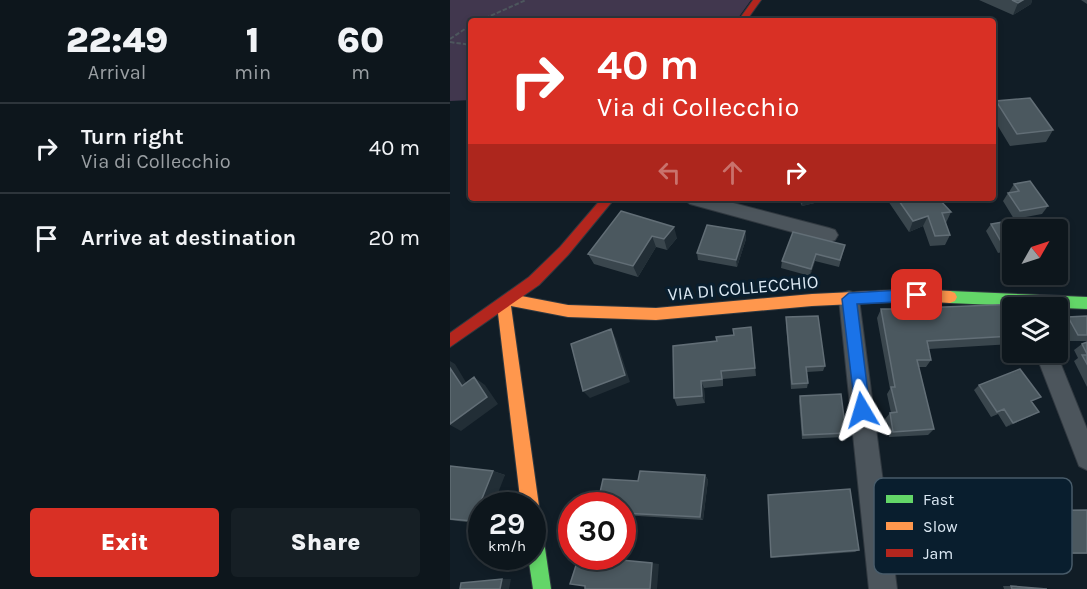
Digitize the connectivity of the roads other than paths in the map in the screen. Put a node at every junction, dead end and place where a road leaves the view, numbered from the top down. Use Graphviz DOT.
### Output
graph roads {
  1 [pos="757,0"];
  2 [pos="744,18"];
  3 [pos="606,201"];
  4 [pos="701,201"];
  5 [pos="829,236"];
  6 [pos="849,299"];
  7 [pos="507,302"];
  8 [pos="1002,302"];
  9 [pos="1068,303"];
  10 [pos="1087,303"];
  11 [pos="450,341"];
  12 [pos="1049,363"];
  13 [pos="1087,458"];
  14 [pos="528,492"];
  15 [pos="874,512"];
  16 [pos="539,570"];
  17 [pos="881,574"];
  18 [pos="542,589"];
  19 [pos="883,589"];
  1 -- 2 [label="street"];
  3 -- 7 [label="street"];
  4 -- 5 [label="street"];
  6 -- 7 [label="street, VIA DI COLLECCHIO"];
  6 -- 8 [label="street, VIA DI COLLECCHIO"];
  6 -- 15 [label="street"];
  7 -- 11 [label="street"];
  7 -- 14 [label="street"];
  9 -- 10 [label="street, VIA DI COLLECCHIO"];
  12 -- 13 [label="street"];
  16 -- 18 [label="street"];
  17 -- 19 [label="street"];
}
